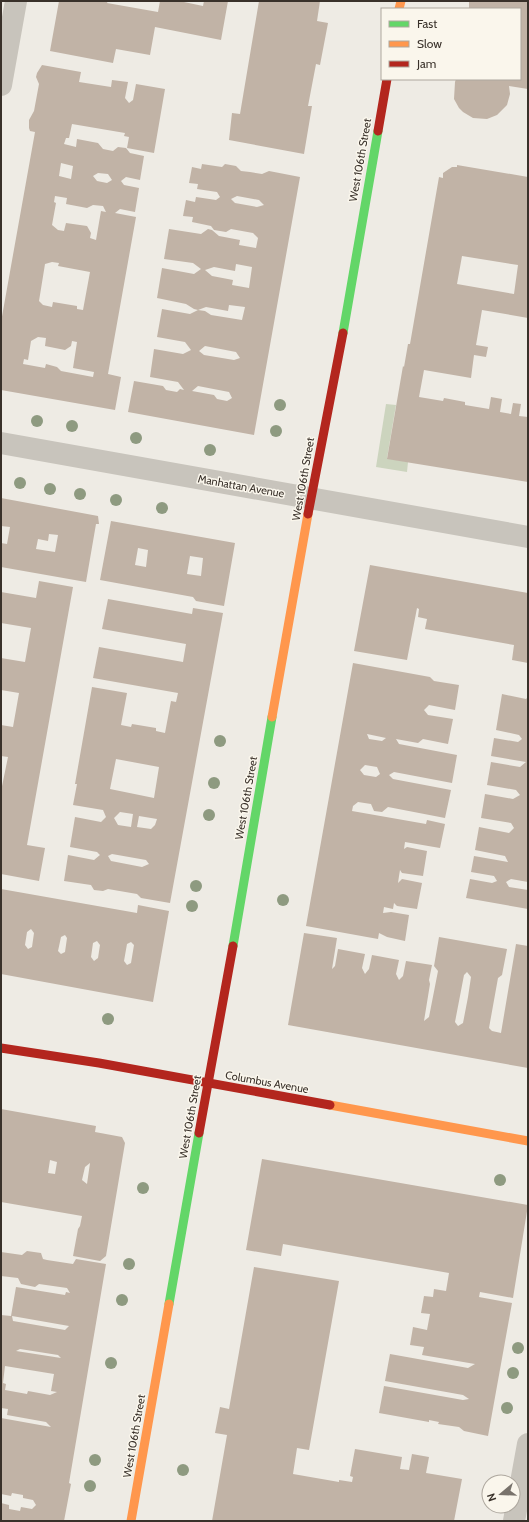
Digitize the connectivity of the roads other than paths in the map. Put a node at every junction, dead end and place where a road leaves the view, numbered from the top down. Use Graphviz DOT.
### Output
graph roads {
  1 [pos="16,1"];
  2 [pos="387,80"];
  3 [pos="1,85"];
  4 [pos="1,443"];
  5 [pos="311,499"];
  6 [pos="528,538"];
  7 [pos="1,1048"];
  8 [pos="208,1083"];
  9 [pos="528,1141"];
  10 [pos="528,1444"];
  11 [pos="131,1521"];
  12 [pos="514,1521"];
  1 -- 3 [label="street"];
  2 -- 5 [label="main road, West 106th Street"];
  4 -- 5 [label="street, Manhattan Avenue"];
  5 -- 6 [label="street, Manhattan Avenue"];
  5 -- 8 [label="main road, West 106th Street"];
  7 -- 8 [label="main road, Columbus Avenue"];
  8 -- 9 [label="main road, Columbus Avenue"];
  8 -- 11 [label="main road, West 106th Street"];
  10 -- 12 [label="street"];
}
